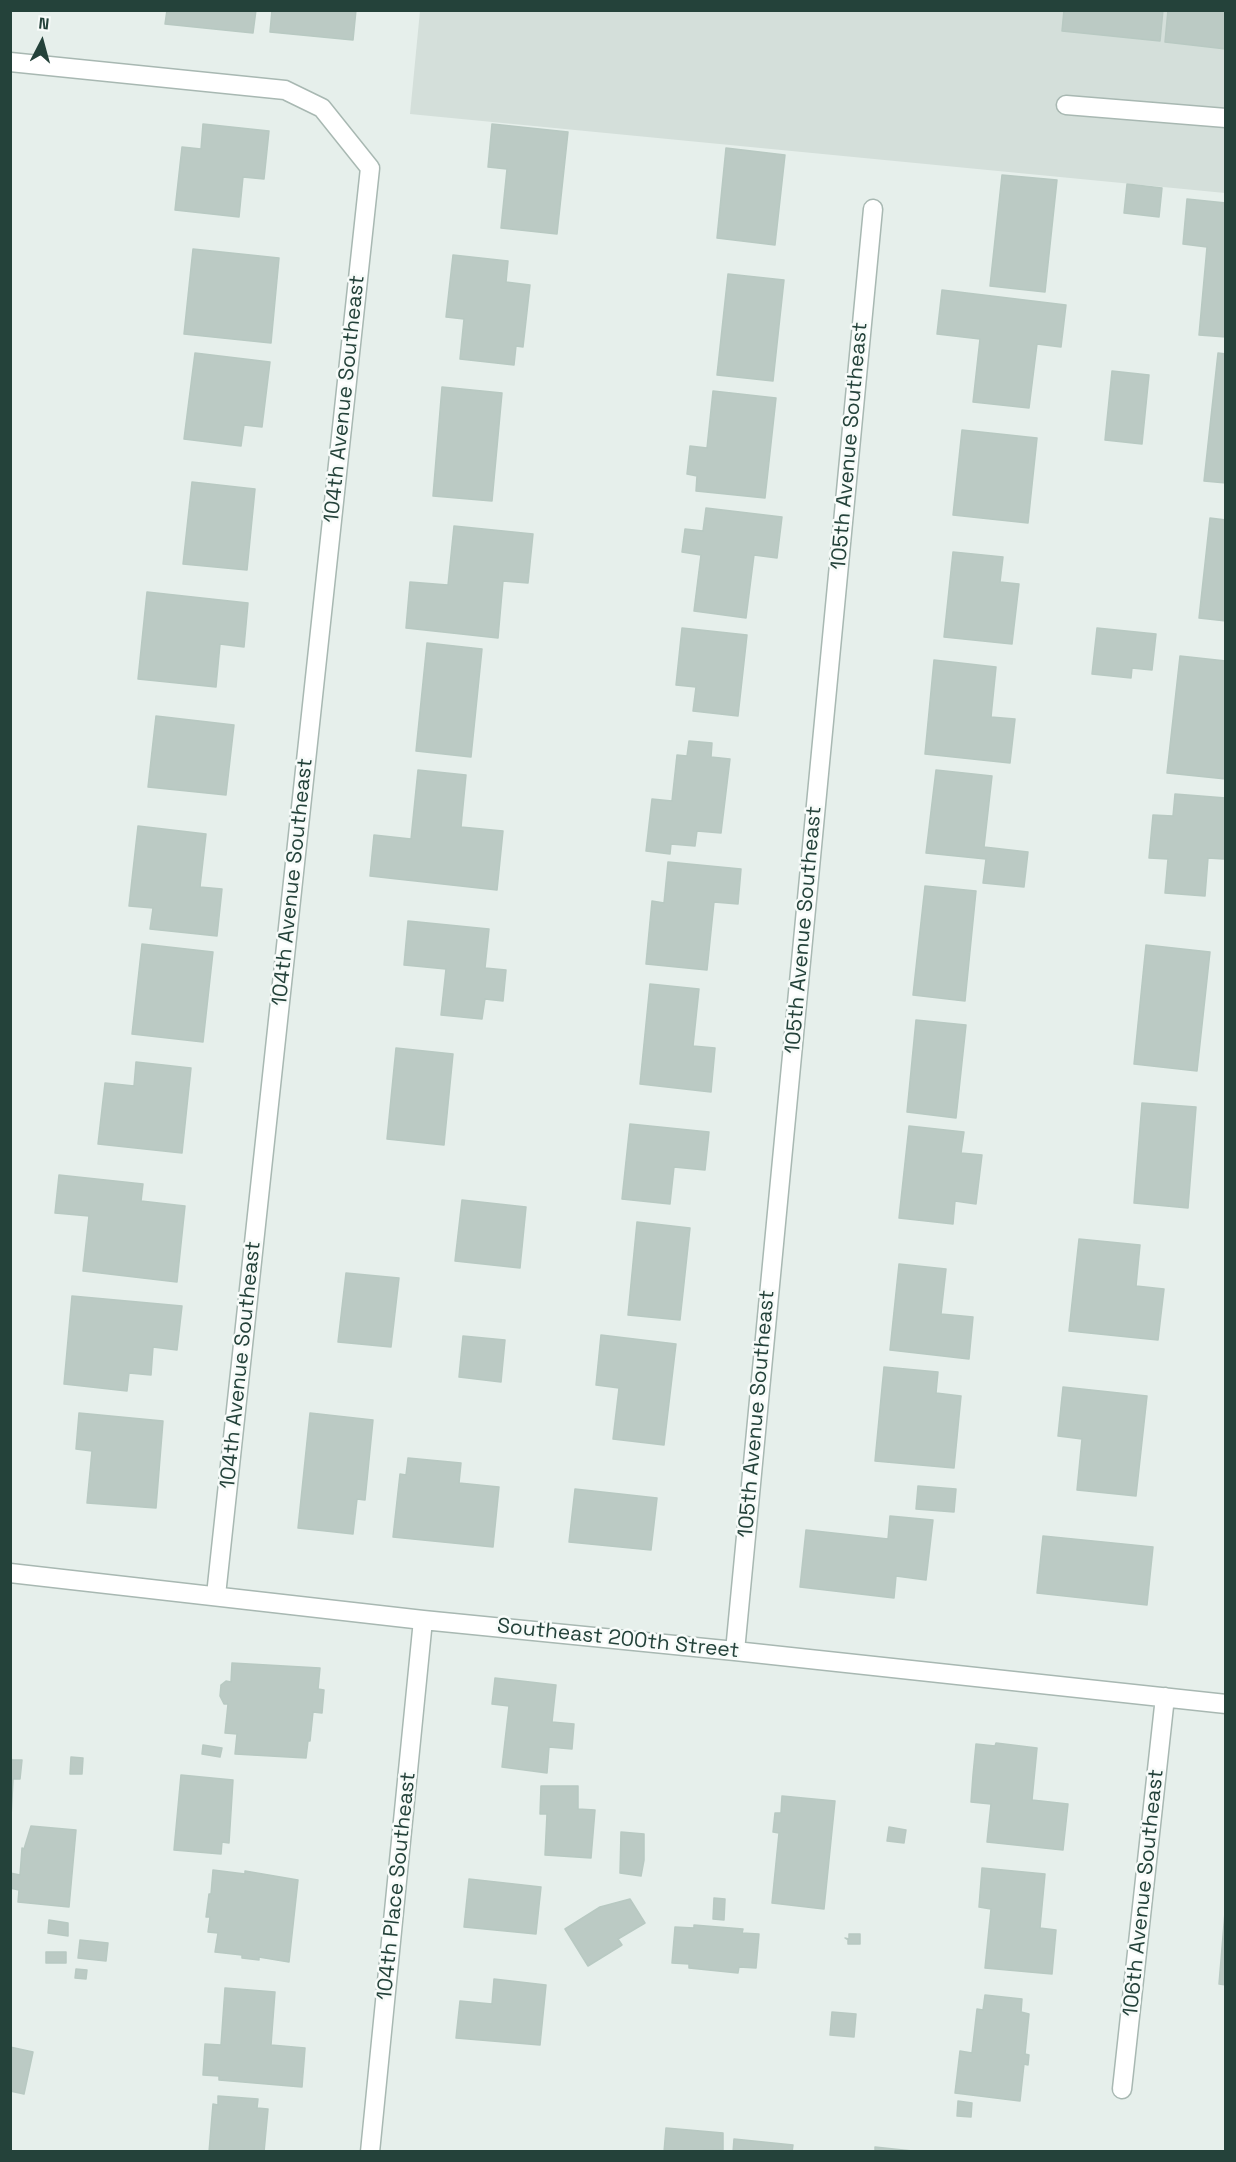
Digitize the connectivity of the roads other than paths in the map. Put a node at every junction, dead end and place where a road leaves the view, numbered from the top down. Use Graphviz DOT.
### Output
graph roads {
  1 [pos="10,62"];
  2 [pos="1066,105"];
  3 [pos="1226,118"];
  4 [pos="873,209"];
  5 [pos="10,1573"];
  6 [pos="216,1595"];
  7 [pos="423,1620"];
  8 [pos="735,1651"];
  9 [pos="1166,1697"];
  10 [pos="1225,1699"];
  11 [pos="1122,2089"];
  12 [pos="370,2151"];
  1 -- 6 [label="street, 104th Avenue Southeast"];
  2 -- 3 [label="street"];
  4 -- 8 [label="street, 105th Avenue Southeast"];
  5 -- 6 [label="street, Southeast 200th Street"];
  6 -- 7 [label="street, Southeast 200th Street"];
  7 -- 8 [label="street, Southeast 200th Street"];
  7 -- 12 [label="street, 104th Place Southeast"];
  8 -- 9 [label="street, Southeast 200th Street"];
  9 -- 10 [label="street, Southeast 200th Street"];
  9 -- 11 [label="street, 106th Avenue Southeast"];
}
